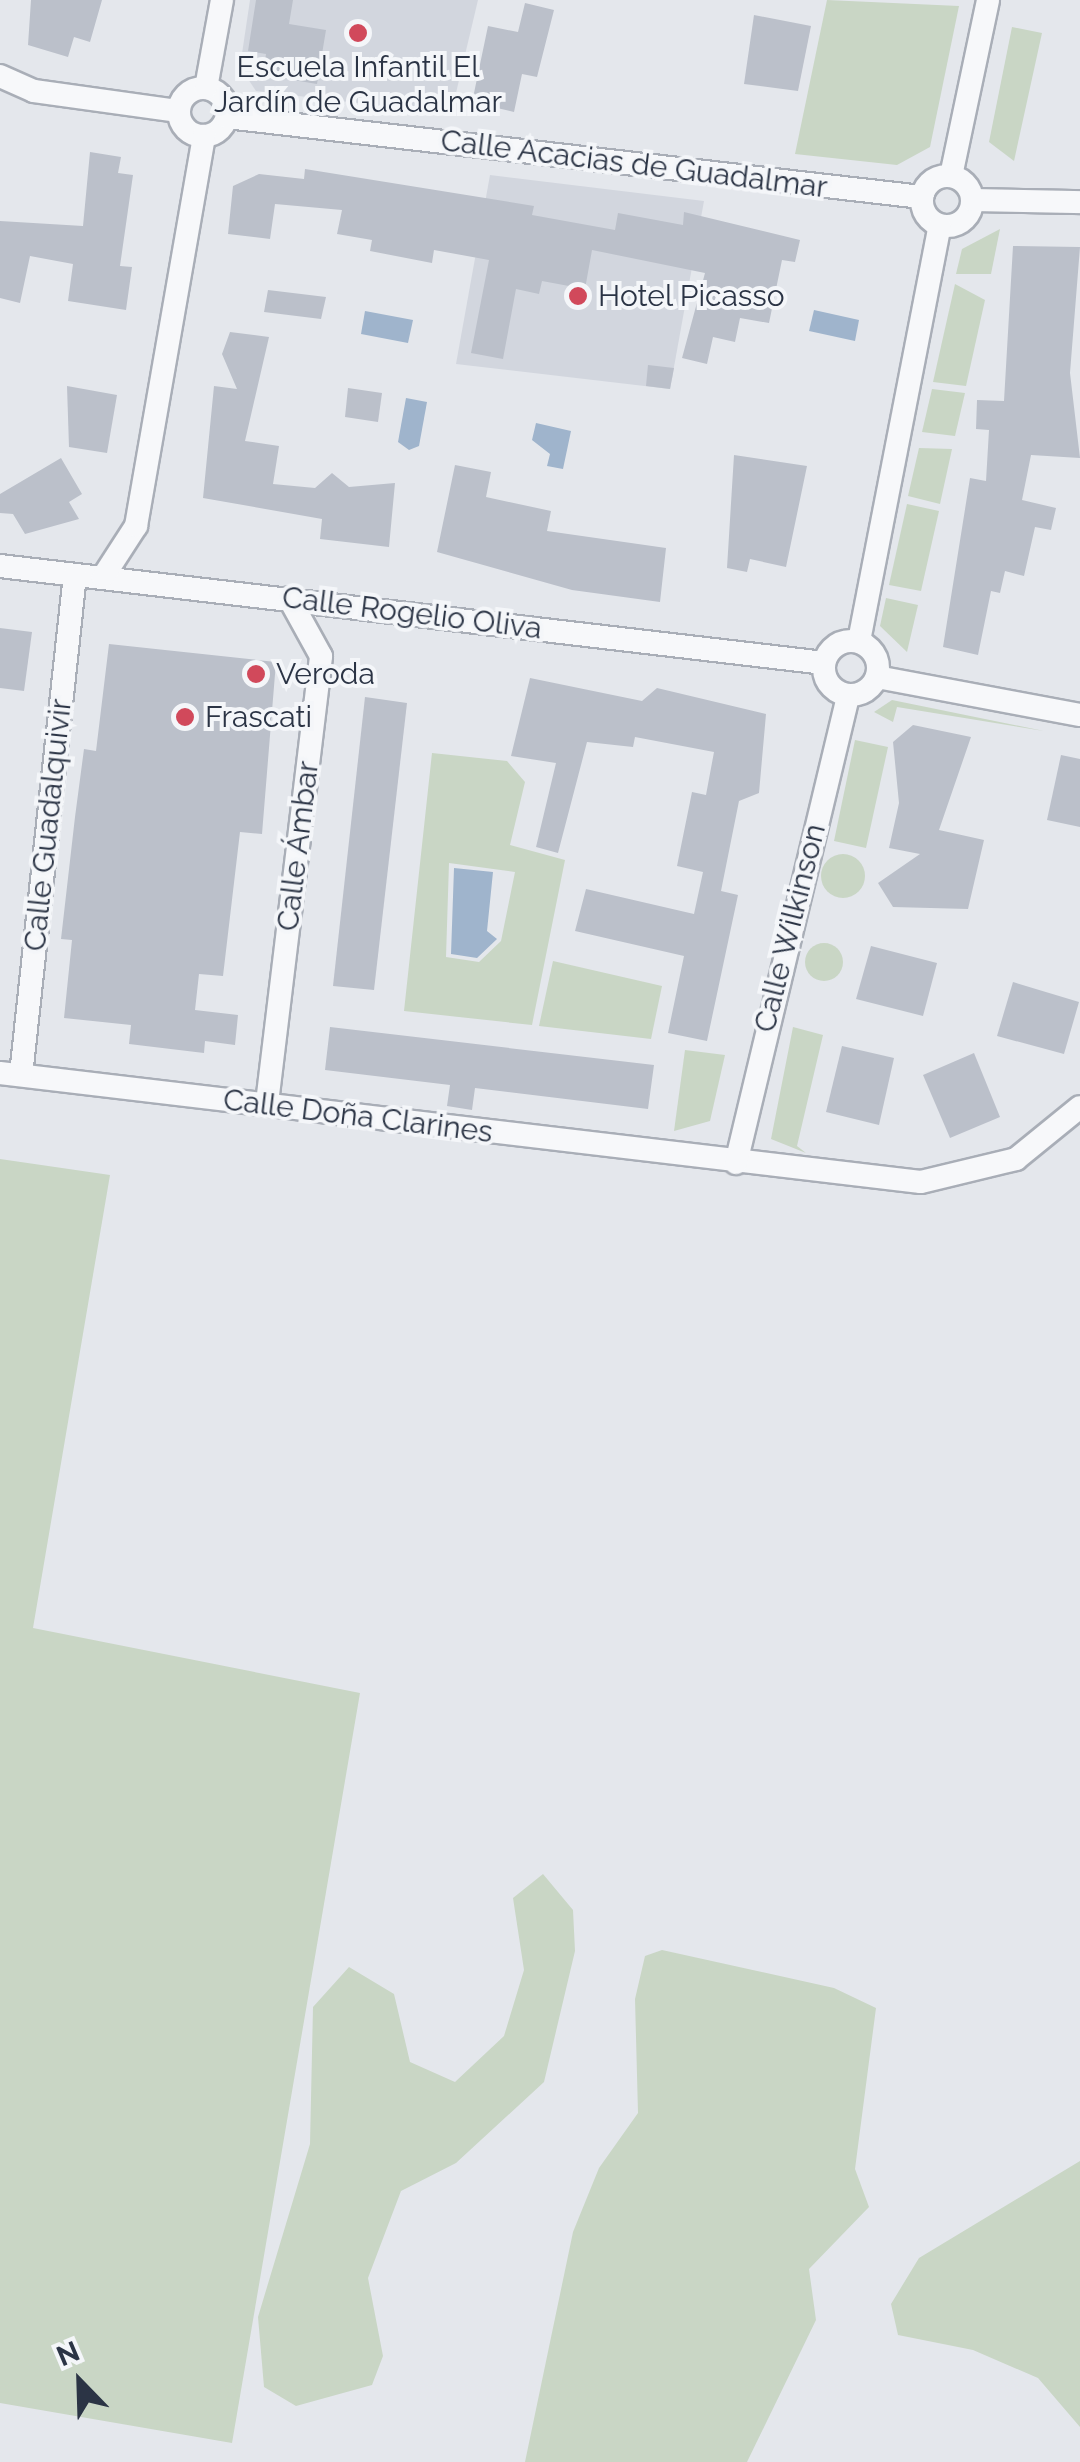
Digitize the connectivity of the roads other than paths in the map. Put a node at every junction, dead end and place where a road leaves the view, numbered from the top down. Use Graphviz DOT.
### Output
graph roads {
  1 [pos="222,0"];
  2 [pos="988,0"];
  3 [pos="0,76"];
  4 [pos="206,88"];
  5 [pos="179,111"];
  6 [pos="227,116"];
  7 [pos="204,136"];
  8 [pos="951,176"];
  9 [pos="922,197"];
  10 [pos="972,200"];
  11 [pos="1080,202"];
  12 [pos="940,226"];
  13 [pos="0,566"];
  14 [pos="76,575"];
  15 [pos="103,577"];
  16 [pos="290,598"];
  17 [pos="858,642"];
  18 [pos="824,663"];
  19 [pos="877,678"];
  20 [pos="848,694"];
  21 [pos="1080,715"];
  22 [pos="10,1074"];
  23 [pos="267,1103"];
  24 [pos="1080,1106"];
  25 [pos="726,1161"];
  1 -- 4 [label="street"];
  2 -- 8 [label="street"];
  3 -- 5 [label="street"];
  4 -- 5 [label="street"];
  4 -- 6 [label="street"];
  5 -- 7 [label="street"];
  6 -- 7 [label="street"];
  6 -- 9 [label="street, Calle Acacias de Guadalmar"];
  7 -- 15 [label="street"];
  8 -- 9 [label="street"];
  8 -- 10 [label="street"];
  9 -- 12 [label="street"];
  10 -- 11 [label="street"];
  10 -- 12 [label="street"];
  12 -- 17 [label="street"];
  13 -- 14 [label="street, Calle Rogelio Oliva"];
  14 -- 15 [label="street, Calle Rogelio Oliva"];
  14 -- 22 [label="street, Calle Guadalquivir"];
  15 -- 16 [label="street, Calle Rogelio Oliva"];
  16 -- 18 [label="street, Calle Rogelio Oliva"];
  16 -- 23 [label="street, Calle Ámbar"];
  17 -- 18 [label="street"];
  17 -- 19 [label="street"];
  18 -- 20 [label="street"];
  19 -- 20 [label="street"];
  19 -- 21 [label="street"];
  20 -- 25 [label="street, Calle Wilkinson"];
  22 -- 23 [label="street, Calle Doña Clarines"];
  23 -- 25 [label="street, Calle Doña Clarines"];
  24 -- 25 [label="street, Calle Doña Clarines"];
}
